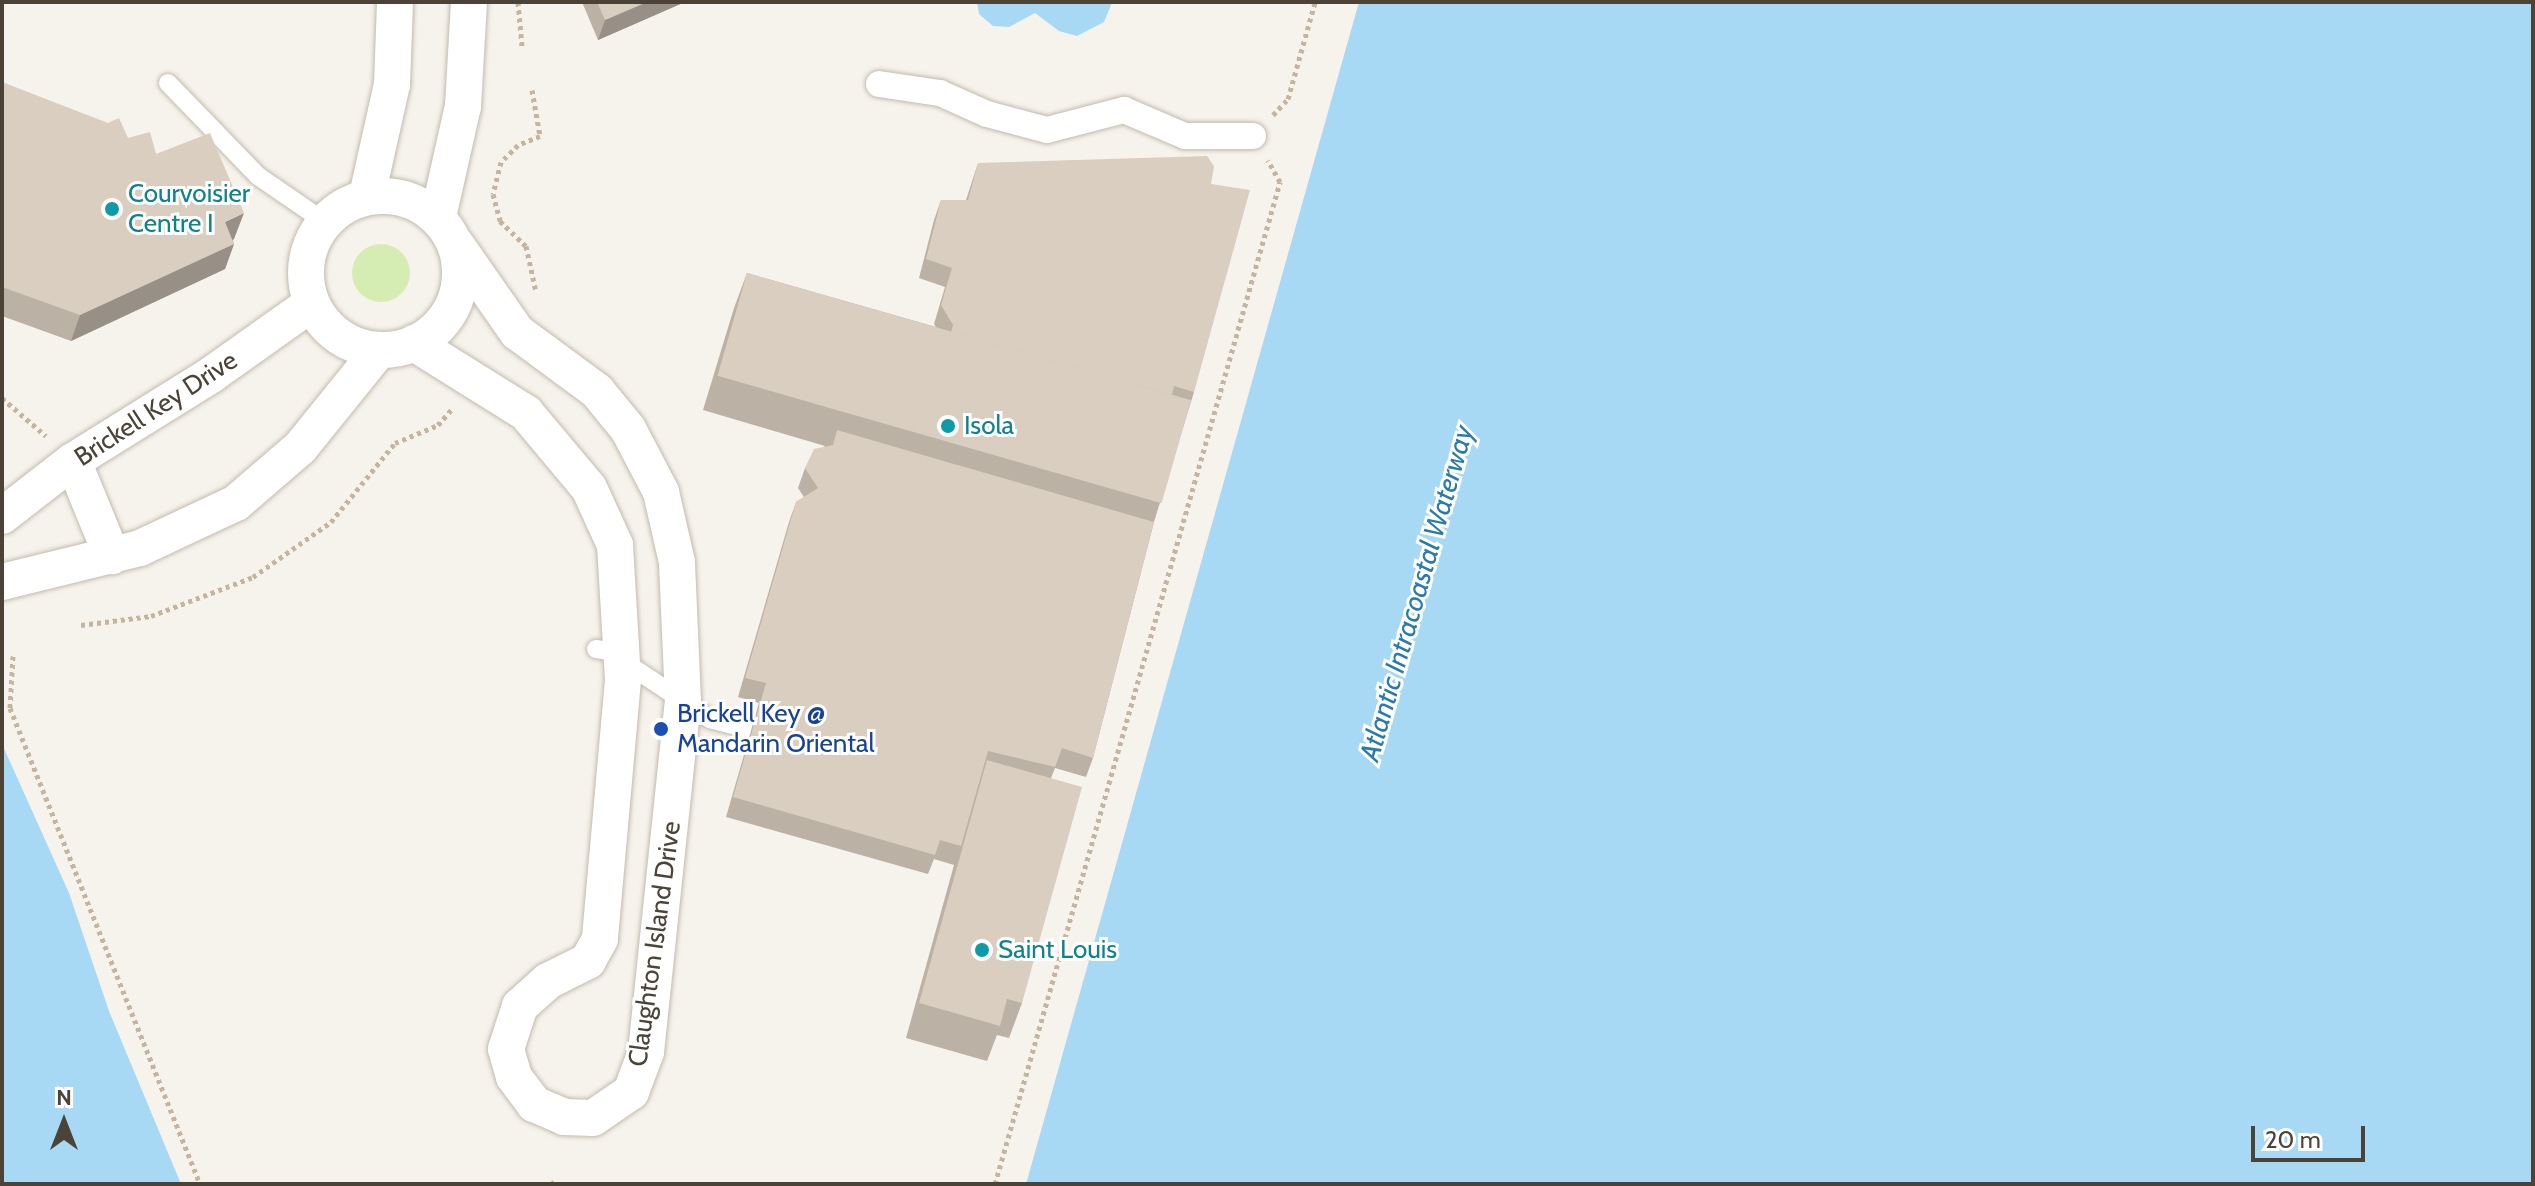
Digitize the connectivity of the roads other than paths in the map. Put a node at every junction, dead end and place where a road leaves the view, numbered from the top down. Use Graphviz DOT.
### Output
graph roads {
  1 [pos="395,2"];
  2 [pos="469,2"];
  3 [pos="168,83"];
  4 [pos="879,84"];
  5 [pos="1253,136"];
  6 [pos="367,196"];
  7 [pos="325,222"];
  8 [pos="447,232"];
  9 [pos="311,304"];
  10 [pos="414,343"];
  11 [pos="379,350"];
  12 [pos="73,461"];
  13 [pos="2,516"];
  14 [pos="112,556"];
  15 [pos="2,582"];
  16 [pos="610,655"];
  17 [pos="683,701"];
  18 [pos="751,730"];
  1 -- 6 [label="street"];
  2 -- 8 [label="street"];
  3 -- 7 [label="lane"];
  4 -- 5 [label="street"];
  6 -- 7 [label="street"];
  6 -- 8 [label="street"];
  7 -- 9 [label="street"];
  8 -- 10 [label="street"];
  8 -- 17 [label="street, Claughton Island Drive"];
  9 -- 11 [label="street"];
  9 -- 12 [label="street, Brickell Key Drive"];
  10 -- 11 [label="street"];
  10 -- 16 [label="street, Claughton Island Drive"];
  11 -- 14 [label="street"];
  12 -- 13 [label="street, Brickell Key Drive"];
  12 -- 14 [label="street"];
  14 -- 15 [label="street"];
  16 -- 17 [label="lane"];
  16 -- 17 [label="street, Claughton Island Drive"];
  17 -- 18 [label="lane"];
}
